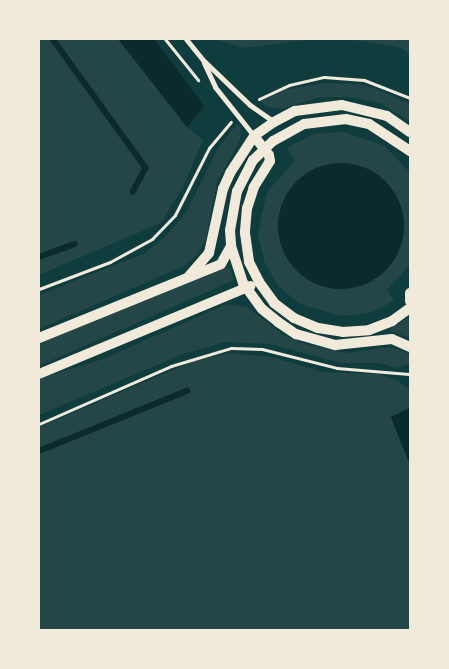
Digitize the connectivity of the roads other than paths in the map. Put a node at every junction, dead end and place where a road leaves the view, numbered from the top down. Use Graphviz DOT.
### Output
graph roads {
  1 [pos="186,39"];
  2 [pos="203,60"];
  3 [pos="274,122"];
  4 [pos="410,132"];
  5 [pos="254,136"];
  6 [pos="264,148"];
  7 [pos="410,151"];
  8 [pos="231,246"];
  9 [pos="189,276"];
  10 [pos="259,282"];
  11 [pos="246,288"];
  12 [pos="410,293"];
  13 [pos="410,301"];
  14 [pos="410,308"];
  15 [pos="39,338"];
  16 [pos="410,347"];
  17 [pos="39,374"];
  1 -- 2 [label="street"];
  2 -- 3 [label="street"];
  2 -- 5 [label="street"];
  3 -- 4 [label="main road"];
  3 -- 5 [label="main road"];
  5 -- 6 [label="main road"];
  5 -- 9 [label="main road"];
  6 -- 7 [label="main road"];
  6 -- 8 [label="main road"];
  6 -- 10 [label="main road"];
  8 -- 9 [label="main road"];
  8 -- 11 [label="main road"];
  9 -- 15 [label="main road"];
  10 -- 11 [label="main road"];
  10 -- 14 [label="main road"];
  11 -- 16 [label="main road"];
  11 -- 17 [label="main road"];
  12 -- 13 [label="main road"];
}
